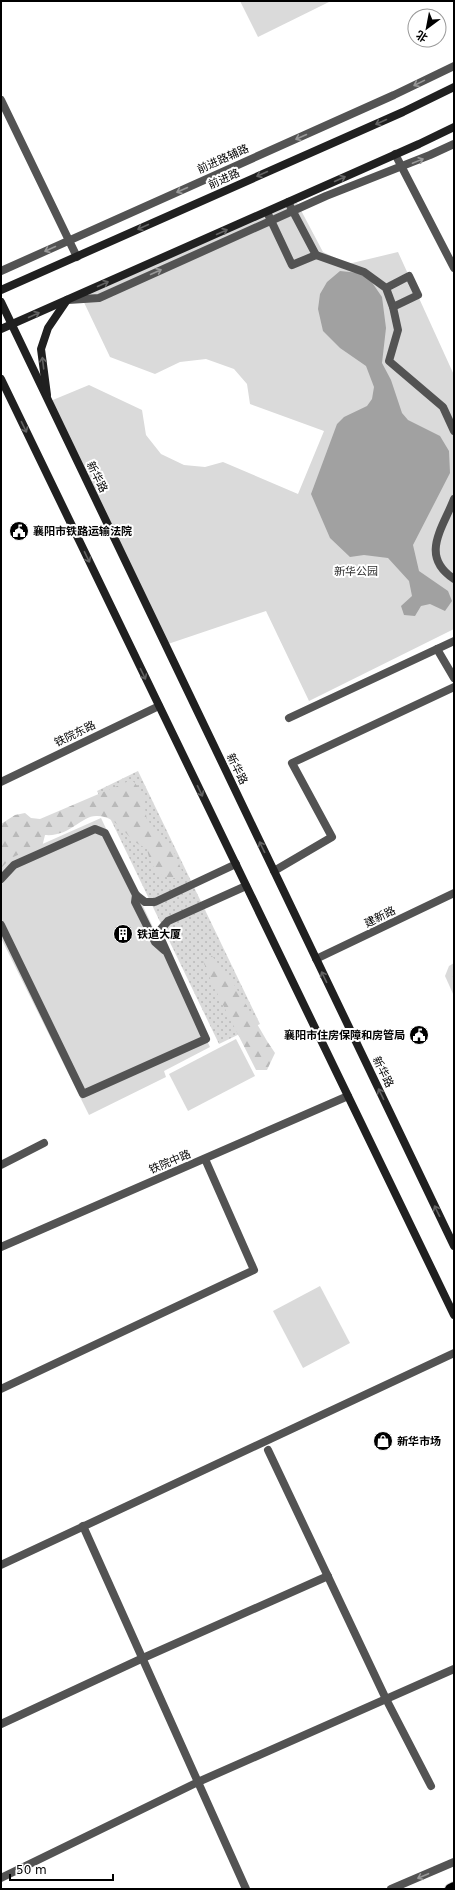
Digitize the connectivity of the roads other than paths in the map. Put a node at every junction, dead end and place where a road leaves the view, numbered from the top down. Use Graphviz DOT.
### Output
graph roads {
  1 [pos="454,66"];
  2 [pos="454,87"];
  3 [pos="1,100"];
  4 [pos="454,127"];
  5 [pos="454,144"];
  6 [pos="395,154"];
  7 [pos="402,167"];
  8 [pos="288,202"];
  9 [pos="293,211"];
  10 [pos="267,212"];
  11 [pos="271,220"];
  12 [pos="69,240"];
  13 [pos="316,255"];
  14 [pos="77,256"];
  15 [pos="454,268"];
  16 [pos="1,271"];
  17 [pos="386,288"];
  18 [pos="1,290"];
  19 [pos="67,300"];
  20 [pos="1,302"];
  21 [pos="393,307"];
  22 [pos="11,325"];
  23 [pos="1,330"];
  24 [pos="1,380"];
  25 [pos="1,394"];
  26 [pos="48,402"];
  27 [pos="16,410"];
  28 [pos="454,431"];
  29 [pos="454,499"];
  30 [pos="454,579"];
  31 [pos="454,641"];
  32 [pos="437,649"];
  33 [pos="454,678"];
  34 [pos="454,687"];
  35 [pos="159,706"];
  36 [pos="289,718"];
  37 [pos="1,782"];
  38 [pos="236,864"];
  39 [pos="274,871"];
  40 [pos="1,879"];
  41 [pos="246,886"];
  42 [pos="454,893"];
  43 [pos="136,895"];
  44 [pos="1,925"];
  45 [pos="167,953"];
  46 [pos="316,960"];
  47 [pos="348,1096"];
  48 [pos="44,1142"];
  49 [pos="205,1159"];
  50 [pos="1,1166"];
  51 [pos="454,1246"];
  52 [pos="1,1247"];
  53 [pos="454,1315"];
  54 [pos="454,1353"];
  55 [pos="1,1389"];
  56 [pos="268,1450"];
  57 [pos="84,1526"];
  58 [pos="1,1565"];
  59 [pos="328,1576"];
  60 [pos="143,1658"];
  61 [pos="454,1669"];
  62 [pos="386,1699"];
  63 [pos="1,1724"];
  64 [pos="198,1782"];
  65 [pos="431,1786"];
  66 [pos="454,1862"];
  67 [pos="1,1878"];
  68 [pos="454,1887"];
  69 [pos="246,1889"];
  70 [pos="392,1889"];
  71 [pos="450,1889"];
  1 -- 12 [label="street, 前进路辅路, one-way"];
  2 -- 14 [label="main road, 前进路, one-way"];
  3 -- 12 [label="street"];
  4 -- 6 [label="main road"];
  7 -- 5 [label="street, one-way"];
  6 -- 7 [label="street"];
  8 -- 6 [label="main road, one-way"];
  7 -- 9 [label="street"];
  7 -- 15 [label="street"];
  8 -- 9 [label="street"];
  8 -- 10 [label="main road"];
  9 -- 11 [label="street"];
  9 -- 13 [label="street"];
  10 -- 11 [label="street"];
  19 -- 10 [label="main road, one-way"];
  11 -- 13 [label="street"];
  19 -- 11 [label="street, one-way"];
  12 -- 14 [label="street"];
  12 -- 16 [label="street, 前进路辅路, one-way"];
  13 -- 17 [label="street"];
  14 -- 18 [label="main road, 前进路"];
  17 -- 21 [label="street"];
  17 -- 21 [label="street"];
  22 -- 19 [label="main road, one-way"];
  26 -- 19 [label="main road, one-way"];
  20 -- 22 [label="main road, 新华路"];
  21 -- 28 [label="street"];
  22 -- 23 [label="main road"];
  22 -- 26 [label="main road, 新华路"];
  24 -- 27 [label="main road"];
  25 -- 27 [label="main road"];
  39 -- 26 [label="main road, 新华路, one-way"];
  27 -- 35 [label="main road, one-way"];
  29 -- 30 [label="street"];
  31 -- 32 [label="street"];
  32 -- 33 [label="street"];
  32 -- 36 [label="street"];
  34 -- 39 [label="street"];
  35 -- 37 [label="street, 铁院东路"];
  35 -- 38 [label="main road, one-way"];
  38 -- 41 [label="main road"];
  38 -- 43 [label="street"];
  39 -- 46 [label="main road, 新华路"];
  40 -- 43 [label="street"];
  41 -- 45 [label="street"];
  41 -- 47 [label="main road"];
  42 -- 46 [label="street, 建新路"];
  43 -- 45 [label="street"];
  44 -- 45 [label="street"];
  51 -- 46 [label="main road, 新华路, one-way"];
  47 -- 49 [label="street, 铁院中路"];
  47 -- 53 [label="main road"];
  48 -- 50 [label="street"];
  49 -- 52 [label="street, 铁院中路"];
  49 -- 55 [label="street"];
  54 -- 57 [label="street"];
  56 -- 59 [label="street"];
  57 -- 58 [label="street"];
  57 -- 60 [label="street"];
  59 -- 60 [label="street"];
  59 -- 62 [label="street"];
  60 -- 63 [label="street"];
  60 -- 64 [label="street"];
  61 -- 62 [label="street"];
  62 -- 64 [label="street"];
  62 -- 65 [label="street"];
  64 -- 67 [label="street"];
  64 -- 69 [label="street"];
  66 -- 70 [label="street, one-way"];
  68 -- 71 [label="main road"];
}
